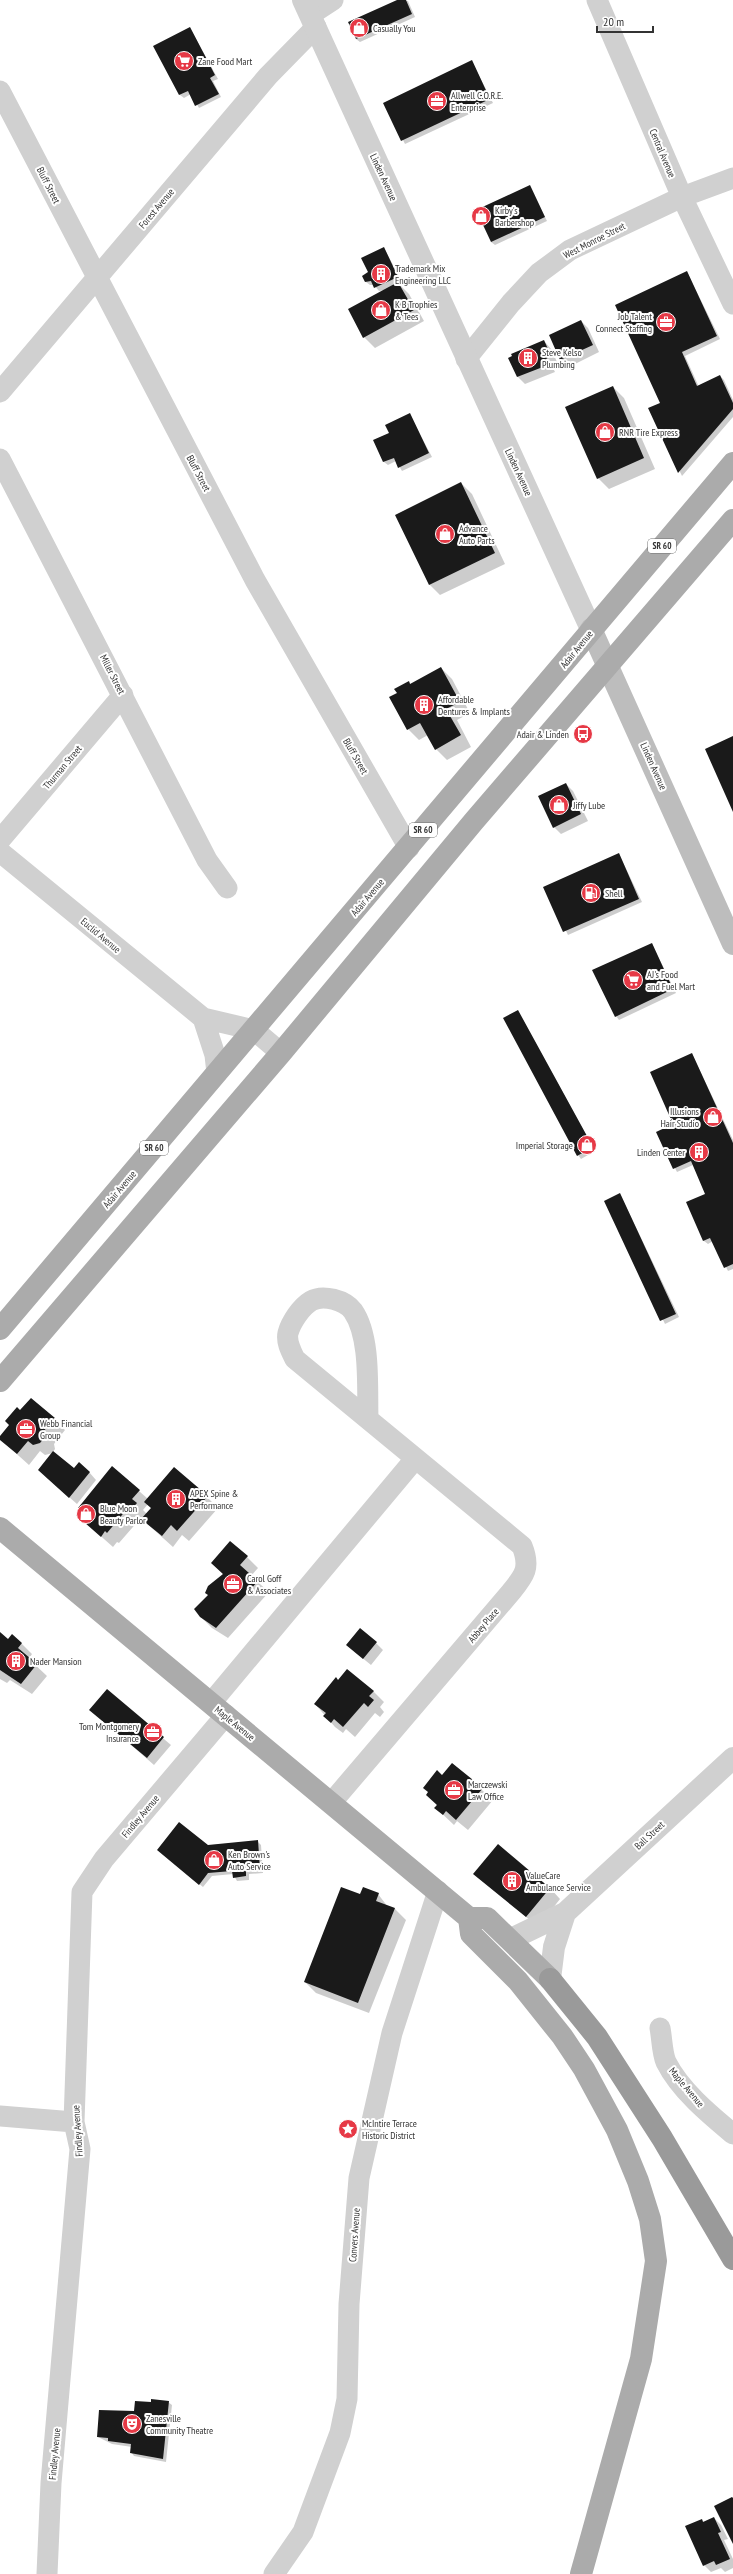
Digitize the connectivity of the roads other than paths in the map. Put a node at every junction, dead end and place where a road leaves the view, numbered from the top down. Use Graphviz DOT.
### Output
graph roads {
  1 [pos="333,0"];
  2 [pos="597,0"];
  3 [pos="309,14"];
  4 [pos="0,91"];
  5 [pos="733,178"];
  6 [pos="682,197"];
  7 [pos="97,278"];
  8 [pos="733,304"];
  9 [pos="466,359"];
  10 [pos="0,392"];
  11 [pos="0,458"];
  12 [pos="733,463"];
  13 [pos="733,520"];
  14 [pos="591,629"];
  15 [pos="608,664"];
  16 [pos="123,695"];
  17 [pos="0,840"];
  18 [pos="409,848"];
  19 [pos="0,852"];
  20 [pos="227,888"];
  21 [pos="733,944"];
  22 [pos="203,1018"];
  23 [pos="254,1030"];
  24 [pos="281,1053"];
  25 [pos="217,1073"];
  26 [pos="0,1329"];
  27 [pos="0,1381"];
  28 [pos="368,1419"];
  29 [pos="415,1459"];
  30 [pos="0,1528"];
  31 [pos="219,1709"];
  32 [pos="733,1758"];
  33 [pos="332,1802"];
  34 [pos="438,1891"];
  35 [pos="565,1913"];
  36 [pos="469,1918"];
  37 [pos="511,1939"];
  38 [pos="550,1979"];
  39 [pos="660,2028"];
  40 [pos="0,2116"];
  41 [pos="74,2122"];
  42 [pos="733,2134"];
  43 [pos="733,2259"];
  44 [pos="47,2574"];
  45 [pos="274,2574"];
  46 [pos="581,2574"];
  1 -- 3 [label="street, Forest Avenue"];
  2 -- 6 [label="street, Central Avenue"];
  3 -- 7 [label="street, Forest Avenue"];
  3 -- 9 [label="street, Linden Avenue"];
  4 -- 7 [label="street, Bluff Street"];
  5 -- 6 [label="street, West Monroe Street"];
  6 -- 8 [label="street, Central Avenue"];
  6 -- 9 [label="street, West Monroe Street"];
  7 -- 10 [label="street, Forest Avenue"];
  7 -- 18 [label="street, Bluff Street"];
  9 -- 14 [label="street, Linden Avenue"];
  11 -- 16 [label="street, Miller Street"];
  12 -- 14 [label="main road, Adair Avenue / SR 60"];
  13 -- 15 [label="main road"];
  14 -- 15 [label="main road, Linden Avenue"];
  14 -- 18 [label="main road, Adair Avenue / SR 60"];
  15 -- 21 [label="main road, Linden Avenue"];
  15 -- 24 [label="main road"];
  16 -- 17 [label="street, Thurman Street"];
  16 -- 20 [label="street, Miller Street"];
  18 -- 23 [label="main road, Adair Avenue / SR 60"];
  19 -- 22 [label="street, Euclid Avenue"];
  22 -- 23 [label="street, Euclid Avenue"];
  22 -- 25 [label="street"];
  23 -- 24 [label="street, Euclid Avenue"];
  23 -- 25 [label="main road, Adair Avenue / SR 60"];
  24 -- 27 [label="main road"];
  25 -- 26 [label="main road, Adair Avenue / SR 60"];
  28 -- 28 [label="street, Abbey Place"];
  28 -- 29 [label="street, Abbey Place"];
  29 -- 31 [label="street"];
  29 -- 33 [label="street, Abbey Place"];
  30 -- 31 [label="main road, Maple Avenue"];
  31 -- 33 [label="main road, Maple Avenue"];
  31 -- 41 [label="street, Findley Avenue"];
  32 -- 35 [label="street, Ball Street"];
  33 -- 34 [label="main road, Maple Avenue"];
  34 -- 36 [label="main road, Maple Avenue"];
  34 -- 45 [label="street, Convers Avenue"];
  35 -- 37 [label="street, Ball Street"];
  35 -- 38 [label="street, Ball Street"];
  36 -- 37 [label="main road"];
  36 -- 46 [label="main road"];
  37 -- 38 [label="main road"];
  38 -- 43 [label="highway"];
  39 -- 42 [label="street, Maple Avenue"];
  40 -- 41 [label="street"];
  41 -- 44 [label="street, Findley Avenue"];
}
